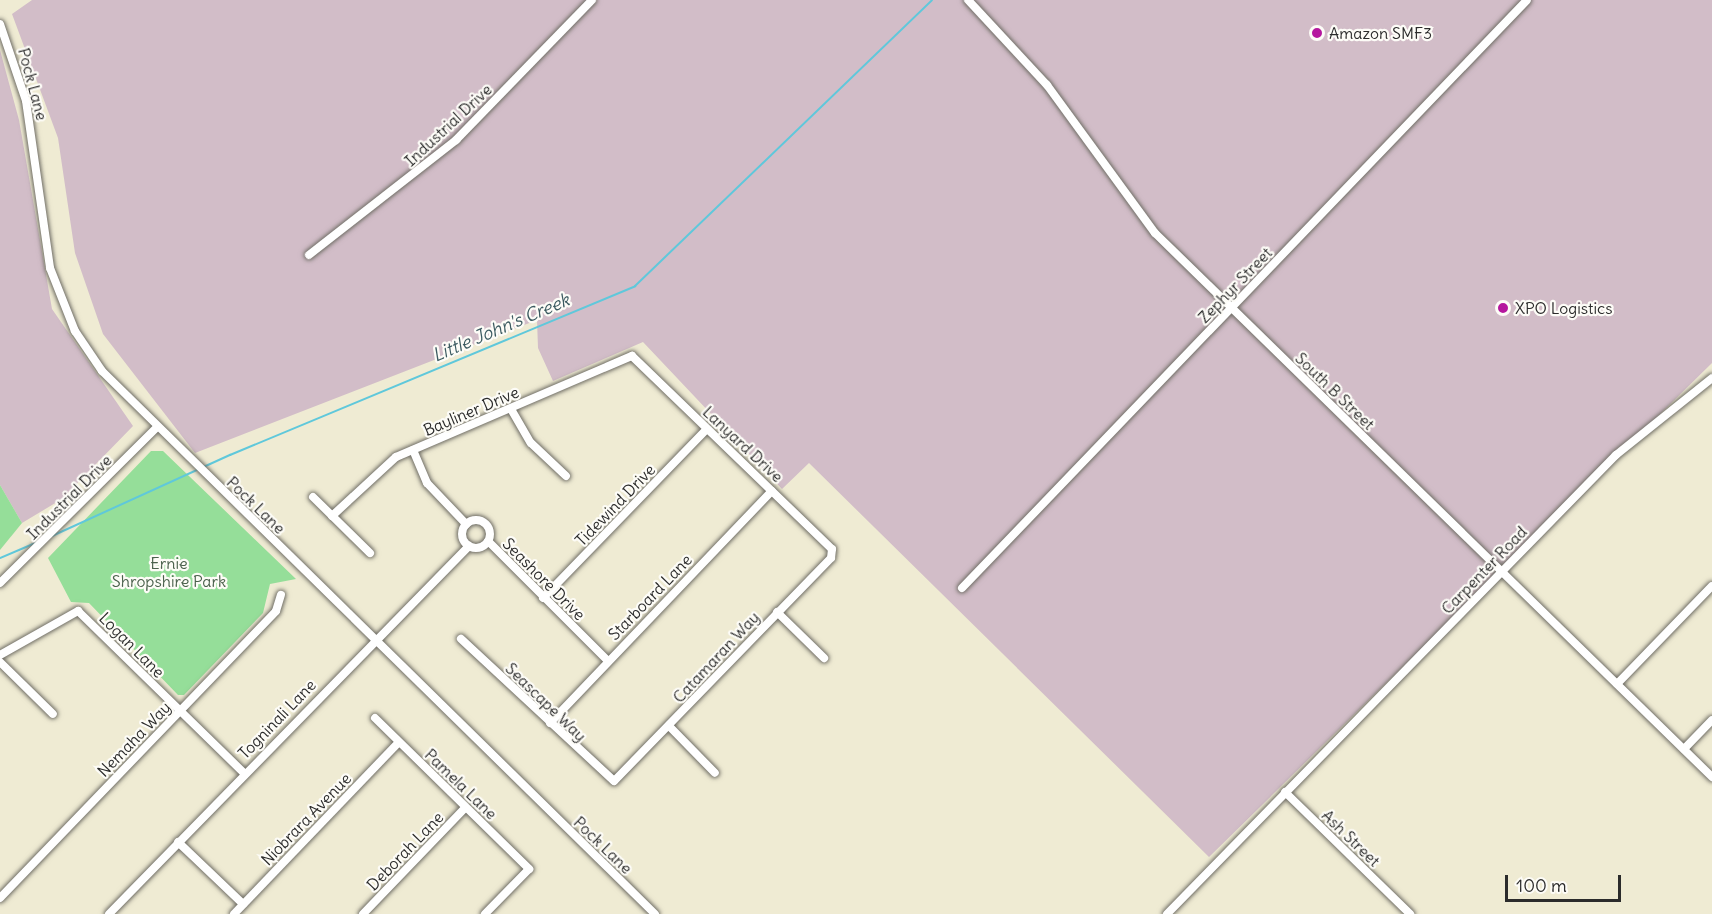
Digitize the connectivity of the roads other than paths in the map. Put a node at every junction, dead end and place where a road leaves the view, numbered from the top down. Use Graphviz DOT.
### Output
graph roads {
  1 [pos="591,0"];
  2 [pos="968,0"];
  3 [pos="1527,0"];
  4 [pos="0,24"];
  5 [pos="309,255"];
  6 [pos="1231,308"];
  7 [pos="637,358"];
  8 [pos="1712,378"];
  9 [pos="512,409"];
  10 [pos="156,428"];
  11 [pos="706,430"];
  12 [pos="413,450"];
  13 [pos="566,476"];
  14 [pos="772,491"];
  15 [pos="313,497"];
  16 [pos="332,516"];
  17 [pos="466,524"];
  18 [pos="488,541"];
  19 [pos="469,546"];
  20 [pos="832,549"];
  21 [pos="370,553"];
  22 [pos="1501,572"];
  23 [pos="0,583"];
  24 [pos="1712,586"];
  25 [pos="962,588"];
  26 [pos="281,595"];
  27 [pos="543,598"];
  28 [pos="777,612"];
  29 [pos="373,639"];
  30 [pos="461,639"];
  31 [pos="0,655"];
  32 [pos="824,658"];
  33 [pos="608,660"];
  34 [pos="0,662"];
  35 [pos="1617,684"];
  36 [pos="179,711"];
  37 [pos="53,714"];
  38 [pos="375,718"];
  39 [pos="1712,720"];
  40 [pos="550,723"];
  41 [pos="670,727"];
  42 [pos="398,743"];
  43 [pos="1684,749"];
  44 [pos="244,773"];
  45 [pos="715,773"];
  46 [pos="1712,777"];
  47 [pos="614,781"];
  48 [pos="1285,792"];
  49 [pos="465,808"];
  50 [pos="178,842"];
  51 [pos="0,898"];
  52 [pos="243,904"];
  53 [pos="109,914"];
  54 [pos="234,914"];
  55 [pos="363,914"];
  56 [pos="485,914"];
  57 [pos="655,914"];
  58 [pos="1167,914"];
  59 [pos="1410,914"];
  1 -- 5 [label="street, Industrial Drive"];
  2 -- 6 [label="street, South B Street"];
  3 -- 6 [label="street, Zephyr Street"];
  4 -- 10 [label="street, Pock Lane"];
  6 -- 22 [label="street, South B Street"];
  6 -- 25 [label="street, Zephyr Street"];
  7 -- 9 [label="street, Bayliner Drive"];
  7 -- 11 [label="street, Lanyard Drive"];
  8 -- 22 [label="street, Carpenter Road"];
  9 -- 12 [label="street, Bayliner Drive"];
  9 -- 13 [label="street"];
  10 -- 23 [label="street, Industrial Drive"];
  10 -- 29 [label="street, Pock Lane"];
  11 -- 14 [label="street, Lanyard Drive"];
  11 -- 27 [label="street, Tidewind Drive"];
  12 -- 16 [label="street, Bayliner Drive"];
  12 -- 17 [label="street, Seashore Drive"];
  14 -- 20 [label="street, Lanyard Drive"];
  14 -- 33 [label="street, Starboard Lane"];
  15 -- 16 [label="street"];
  16 -- 21 [label="street"];
  17 -- 18 [label="street, Seashore Drive"];
  17 -- 19 [label="street"];
  18 -- 19 [label="street, Seashore Drive"];
  18 -- 27 [label="street, Seashore Drive"];
  19 -- 29 [label="street, Togninali Lane"];
  20 -- 28 [label="street, Catamaran Way"];
  22 -- 35 [label="street, South B Street"];
  22 -- 48 [label="street, Carpenter Road"];
  24 -- 35 [label="street"];
  26 -- 36 [label="street, Nemaha Way"];
  27 -- 33 [label="street, Seashore Drive"];
  28 -- 32 [label="street"];
  28 -- 41 [label="street, Catamaran Way"];
  29 -- 44 [label="street, Togninali Lane"];
  29 -- 57 [label="street, Pock Lane"];
  30 -- 40 [label="street, Seascape Way"];
  31 -- 36 [label="street, Logan Lane"];
  33 -- 40 [label="street, Starboard Lane"];
  34 -- 37 [label="street"];
  35 -- 43 [label="street, South B Street"];
  36 -- 44 [label="street, Logan Lane"];
  36 -- 51 [label="street, Nemaha Way"];
  38 -- 42 [label="street, Pamela Lane"];
  39 -- 43 [label="street"];
  40 -- 47 [label="street, Seascape Way"];
  41 -- 45 [label="street"];
  41 -- 47 [label="street, Catamaran Way"];
  42 -- 49 [label="street, Pamela Lane"];
  42 -- 52 [label="street, Niobrara Avenue"];
  43 -- 46 [label="street, South B Street"];
  44 -- 50 [label="street, Togninali Lane"];
  48 -- 58 [label="street"];
  48 -- 59 [label="street, Ash Street"];
  49 -- 55 [label="street, Deborah Lane"];
  49 -- 56 [label="street, Pamela Lane"];
  50 -- 52 [label="street"];
  50 -- 53 [label="street, Togninali Lane"];
  52 -- 54 [label="street, Niobrara Avenue"];
}
